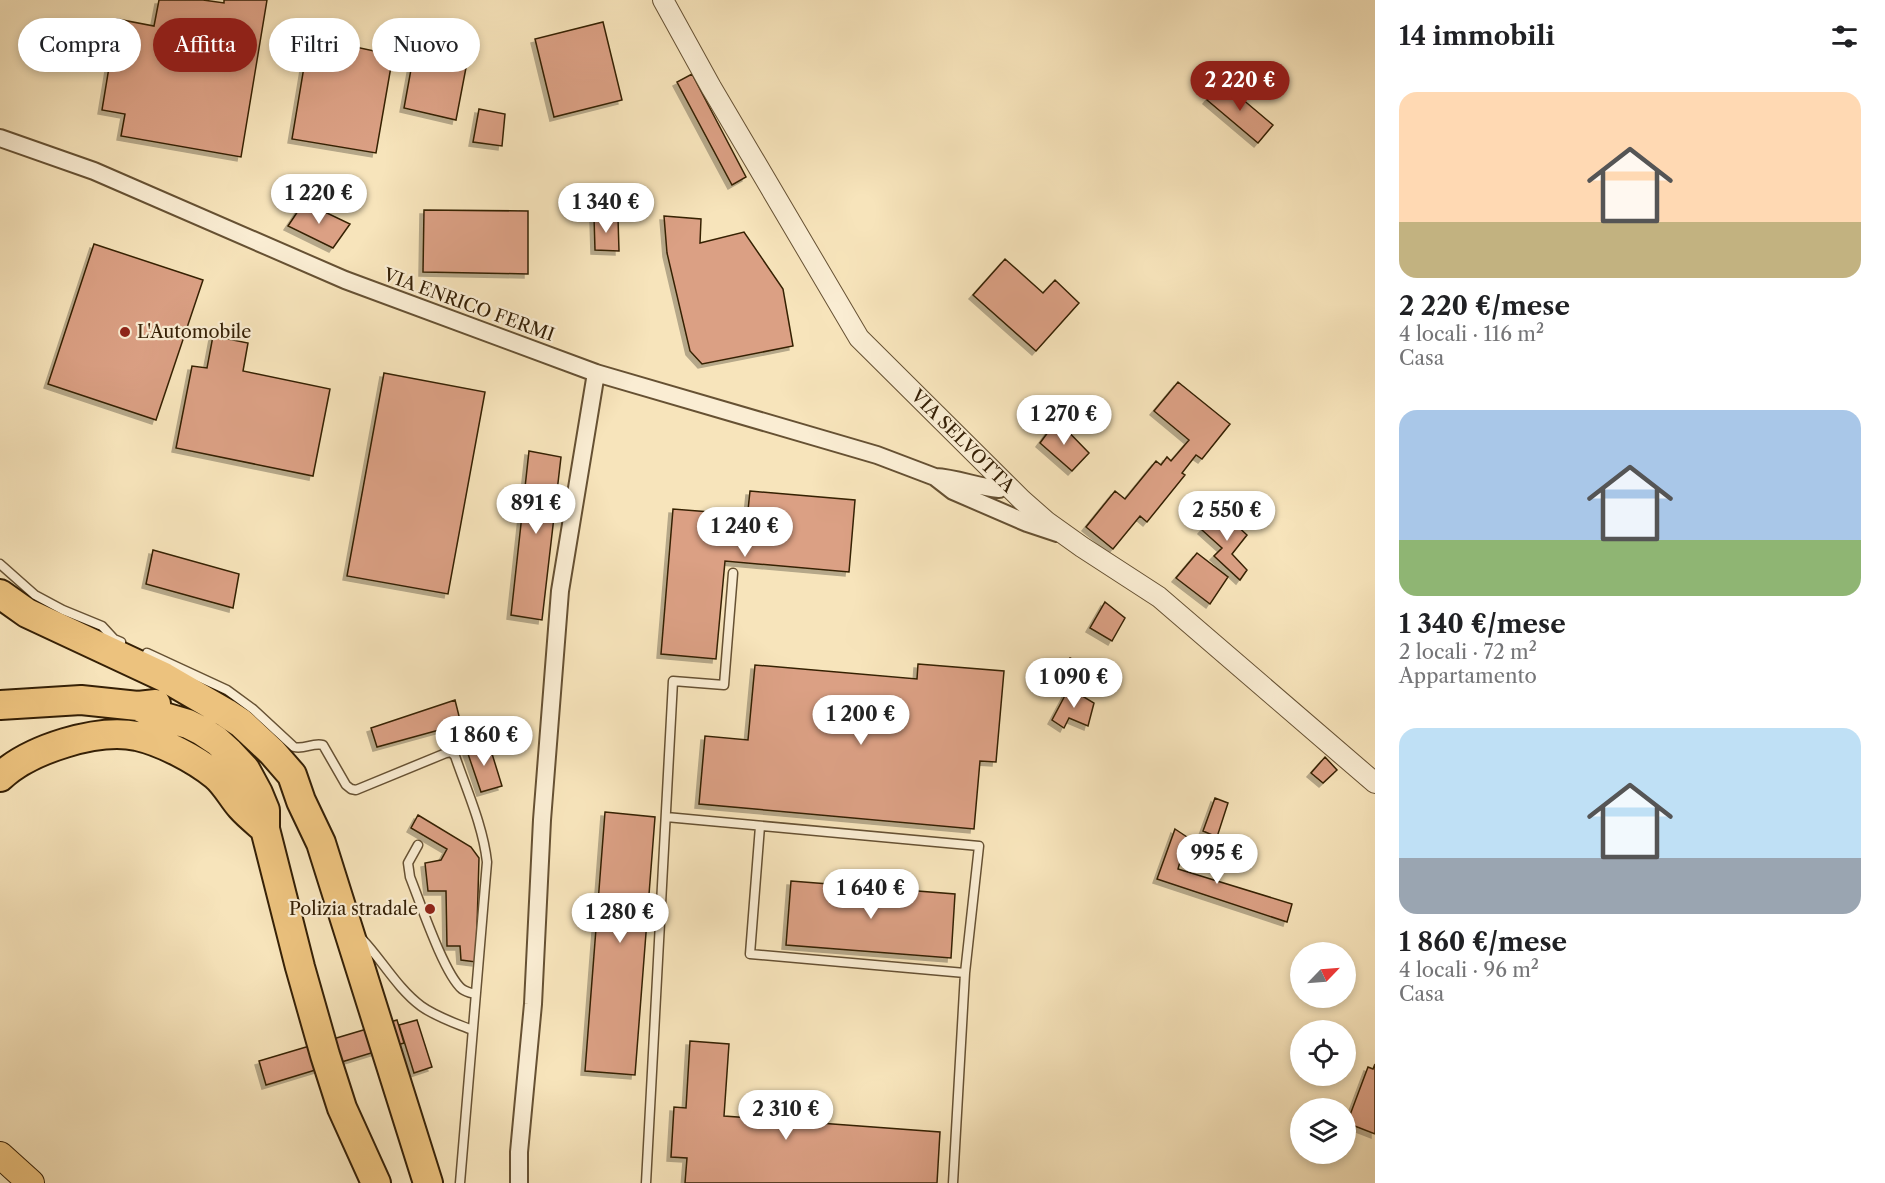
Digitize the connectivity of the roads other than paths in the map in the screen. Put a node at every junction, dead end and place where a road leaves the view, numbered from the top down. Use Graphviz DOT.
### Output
graph roads {
  1 [pos="663,0"];
  2 [pos="0,138"];
  3 [pos="596,373"];
  4 [pos="971,450"];
  5 [pos="934,477"];
  6 [pos="952,477"];
  7 [pos="1005,483"];
  8 [pos="984,504"];
  9 [pos="1066,536"];
  10 [pos="0,564"];
  11 [pos="733,573"];
  12 [pos="0,594"];
  13 [pos="0,705"];
  14 [pos="138,705"];
  15 [pos="0,777"];
  16 [pos="1375,783"];
  17 [pos="301,801"];
  18 [pos="666,817"];
  19 [pos="760,826"];
  20 [pos="265,829"];
  21 [pos="418,845"];
  22 [pos="346,921"];
  23 [pos="965,973"];
  24 [pos="476,994"];
  25 [pos="472,1030"];
  26 [pos="0,1155"];
  27 [pos="31,1183"];
  28 [pos="376,1183"];
  29 [pos="428,1183"];
  30 [pos="460,1183"];
  31 [pos="519,1183"];
  32 [pos="646,1183"];
  33 [pos="953,1183"];
  1 -- 4 [label="street, VIA SELVOTTA"];
  2 -- 3 [label="street, VIA ENRICO FERMI"];
  3 -- 5 [label="street, VIA ENRICO FERMI"];
  3 -- 31 [label="street"];
  4 -- 6 [label="street"];
  4 -- 7 [label="street, VIA SELVOTTA"];
  5 -- 6 [label="street, VIA ENRICO FERMI"];
  5 -- 8 [label="street, VIA ENRICO FERMI"];
  6 -- 7 [label="street, VIA ENRICO FERMI"];
  7 -- 8 [label="street"];
  7 -- 9 [label="street, VIA SELVOTTA"];
  8 -- 9 [label="street, VIA ENRICO FERMI"];
  9 -- 16 [label="street, VIA SELVOTTA"];
  10 -- 24 [label="lane"];
  11 -- 18 [label="lane"];
  12 -- 17 [label="highway"];
  13 -- 14 [label="highway"];
  14 -- 17 [label="highway"];
  14 -- 20 [label="highway"];
  15 -- 20 [label="highway"];
  17 -- 22 [label="highway"];
  18 -- 19 [label="lane"];
  18 -- 32 [label="lane"];
  19 -- 23 [label="lane"];
  19 -- 23 [label="lane"];
  20 -- 28 [label="highway"];
  21 -- 24 [label="lane"];
  22 -- 25 [label="lane"];
  22 -- 29 [label="highway"];
  23 -- 33 [label="lane"];
  24 -- 25 [label="lane"];
  25 -- 30 [label="lane"];
  26 -- 27 [label="main road"];
}
